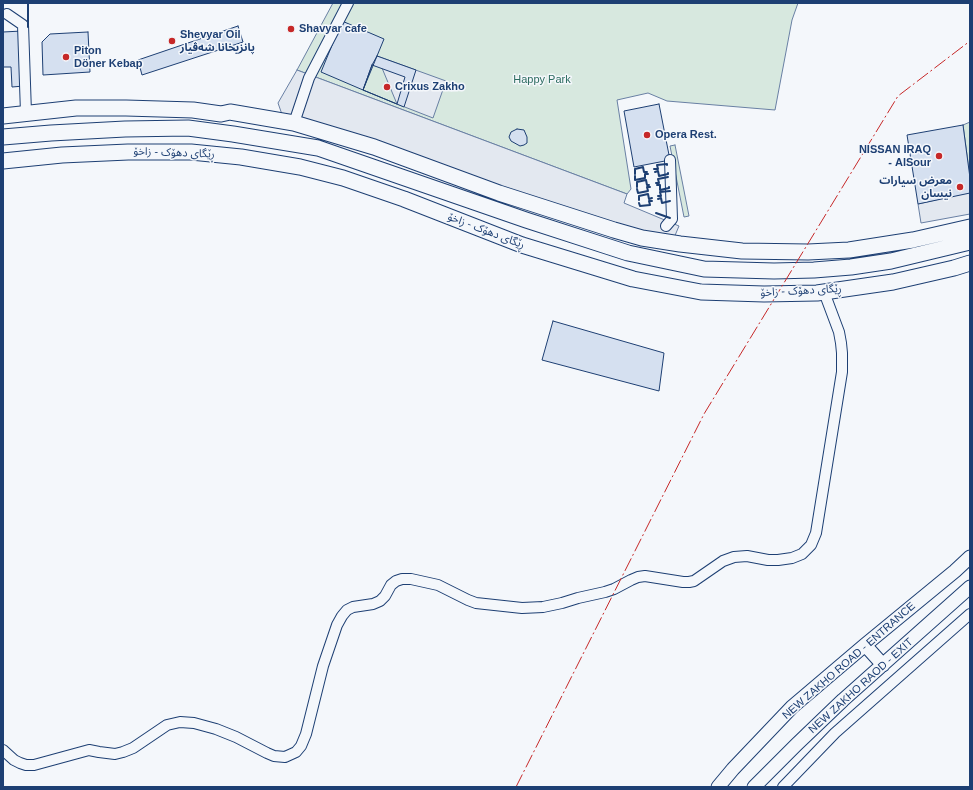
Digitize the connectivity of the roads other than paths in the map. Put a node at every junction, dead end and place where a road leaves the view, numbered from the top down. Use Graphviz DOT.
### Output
graph roads {
  1 [pos="348,3"];
  2 [pos="7,14"];
  3 [pos="26,113"];
  4 [pos="3,116"];
  5 [pos="294,123"];
  6 [pos="3,137"];
  7 [pos="670,160"];
  8 [pos="3,161"];
  9 [pos="666,226"];
  10 [pos="970,227"];
  11 [pos="970,242"];
  12 [pos="742,251"];
  13 [pos="970,263"];
  14 [pos="741,270"];
  15 [pos="824,292"];
  16 [pos="970,557"];
  17 [pos="970,587"];
  18 [pos="970,614"];
  19 [pos="865,645"];
  20 [pos="883,665"];
  21 [pos="3,750"];
  22 [pos="718,787"];
  23 [pos="754,787"];
  24 [pos="783,787"];
  1 -- 5 [label="street"];
  2 -- 3 [label="street"];
  3 -- 4 [label="highway"];
  3 -- 5 [label="highway"];
  5 -- 12 [label="highway"];
  6 -- 14 [label="highway, ڕێگای دهۆک - زاخۆ"];
  7 -- 9 [label="street"];
  8 -- 15 [label="highway, ڕێگای دهۆک - زاخۆ"];
  10 -- 12 [label="highway"];
  11 -- 14 [label="highway, ڕێگای دهۆک - زاخۆ"];
  12 -- 14 [label="highway"];
  13 -- 15 [label="highway, ڕێگای دهۆک - زاخۆ"];
  15 -- 21 [label="street"];
  16 -- 19 [label="main road, NEW ZAKHO ROAD - ENTRANCE"];
  17 -- 20 [label="main road, NEW ZAKHO RAOD - EXIT"];
  18 -- 24 [label="street"];
  19 -- 20 [label="main road"];
  19 -- 22 [label="main road, NEW ZAKHO ROAD - ENTRANCE"];
  20 -- 23 [label="main road, NEW ZAKHO RAOD - EXIT"];
}
